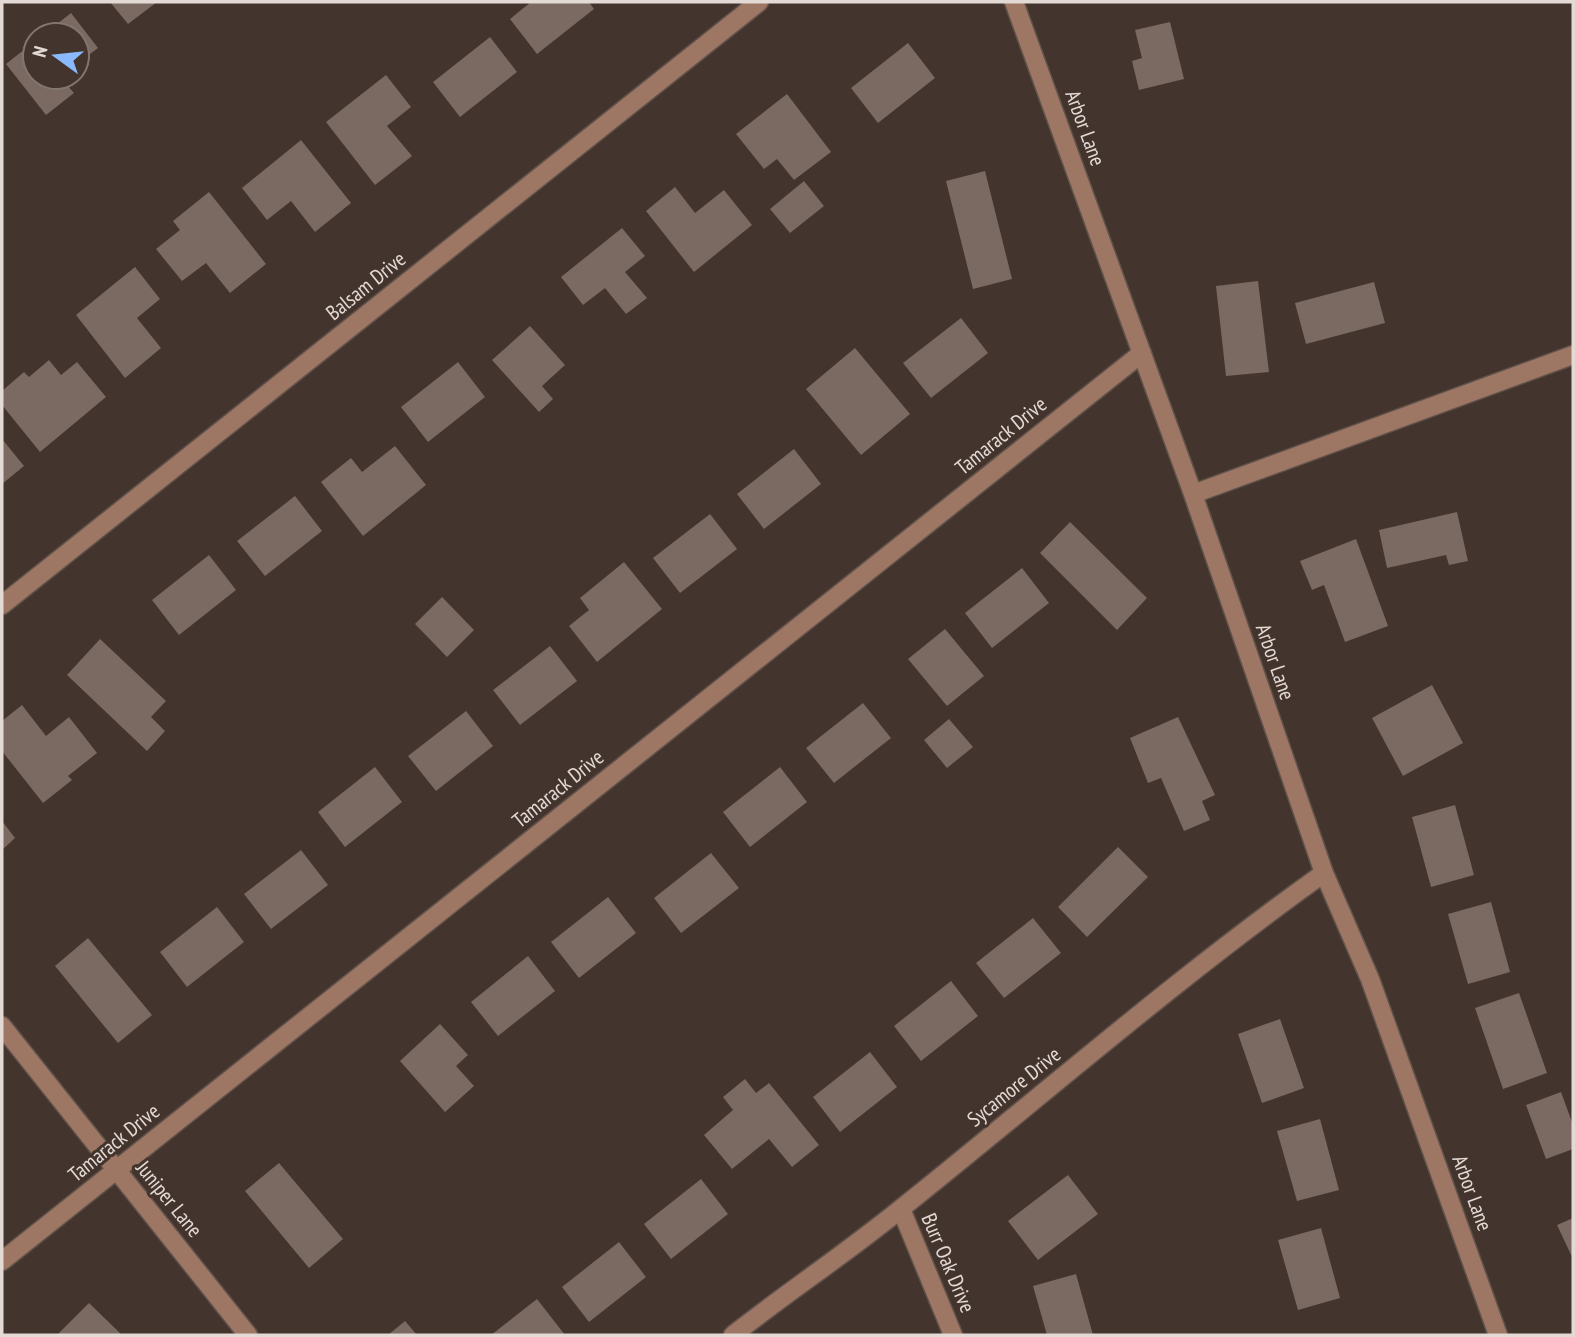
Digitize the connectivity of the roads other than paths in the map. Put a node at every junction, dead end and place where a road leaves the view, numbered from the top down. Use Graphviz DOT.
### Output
graph roads {
  1 [pos="759,2"];
  2 [pos="1014,2"];
  3 [pos="1142,353"];
  4 [pos="1573,355"];
  5 [pos="1194,494"];
  6 [pos="2,605"];
  7 [pos="1324,873"];
  8 [pos="2,1026"];
  9 [pos="117,1170"];
  10 [pos="901,1209"];
  11 [pos="2,1261"];
  12 [pos="248,1335"];
  13 [pos="733,1335"];
  14 [pos="953,1335"];
  15 [pos="1498,1335"];
  1 -- 6 [label="street, Balsam Drive"];
  2 -- 3 [label="street, Arbor Lane"];
  3 -- 5 [label="street, Arbor Lane"];
  3 -- 9 [label="street, Tamarack Drive"];
  4 -- 5 [label="street"];
  5 -- 7 [label="street, Arbor Lane"];
  7 -- 10 [label="street, Sycamore Drive"];
  7 -- 15 [label="street, Arbor Lane"];
  8 -- 9 [label="street, Juniper Lane"];
  9 -- 11 [label="street, Tamarack Drive"];
  9 -- 12 [label="street, Juniper Lane"];
  10 -- 13 [label="street, Sycamore Drive"];
  10 -- 14 [label="street, Burr Oak Drive"];
}
